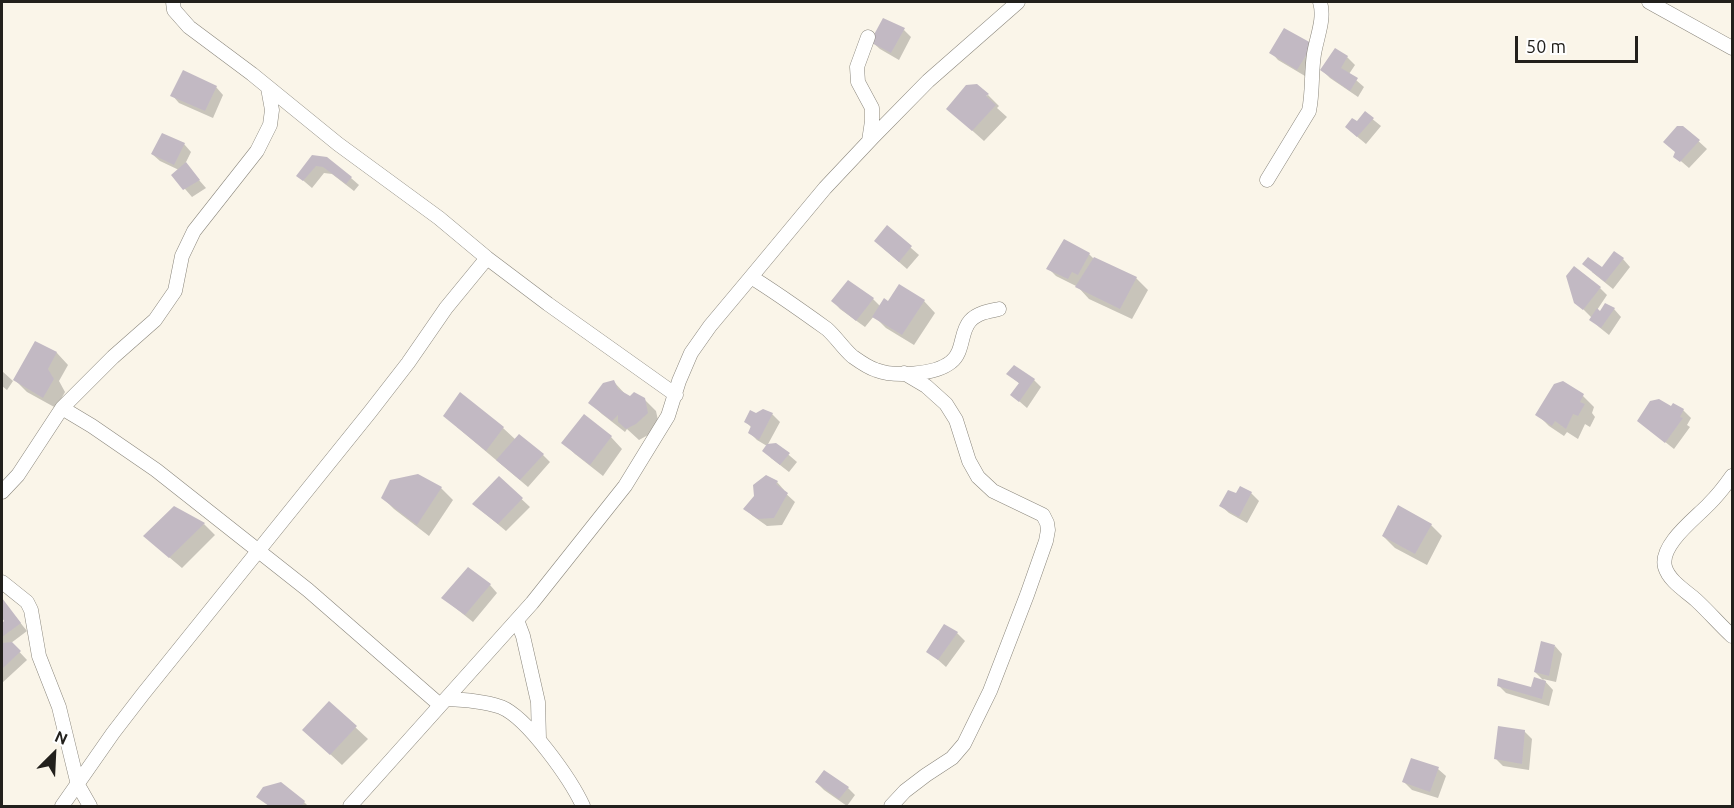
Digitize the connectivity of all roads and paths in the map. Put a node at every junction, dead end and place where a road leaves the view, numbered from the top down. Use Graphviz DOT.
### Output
graph roads {
  1 [pos="173,2"];
  2 [pos="1018,2"];
  3 [pos="1320,2"];
  4 [pos="1649,2"];
  5 [pos="868,37"];
  6 [pos="1732,48"];
  7 [pos="268,88"];
  8 [pos="868,141"];
  9 [pos="1267,180"];
  10 [pos="487,258"];
  11 [pos="751,277"];
  12 [pos="999,309"];
  13 [pos="904,373"];
  14 [pos="676,395"];
  15 [pos="62,408"];
  16 [pos="1732,476"];
  17 [pos="2,492"];
  18 [pos="258,550"];
  19 [pos="2,582"];
  20 [pos="517,620"];
  21 [pos="1732,636"];
  22 [pos="443,702"];
  23 [pos="539,739"];
  24 [pos="78,785"];
  25 [pos="62,807"];
  26 [pos="90,807"];
  27 [pos="350,807"];
  28 [pos="583,807"];
  29 [pos="891,807"];
  1 -- 7 [label="street"];
  2 -- 8 [label="street"];
  3 -- 9 [label="street"];
  4 -- 6 [label="street"];
  5 -- 8 [label="street"];
  7 -- 10 [label="street"];
  7 -- 15 [label="street"];
  8 -- 11 [label="street"];
  10 -- 14 [label="street"];
  10 -- 18 [label="street"];
  11 -- 13 [label="street"];
  11 -- 14 [label="street"];
  12 -- 13 [label="street"];
  13 -- 29 [label="street"];
  14 -- 20 [label="street"];
  15 -- 17 [label="street"];
  15 -- 18 [label="street"];
  16 -- 21 [label="street"];
  18 -- 22 [label="street"];
  18 -- 24 [label="street"];
  19 -- 24 [label="street"];
  20 -- 22 [label="street"];
  20 -- 23 [label="street"];
  22 -- 23 [label="street"];
  22 -- 27 [label="street"];
  23 -- 28 [label="street"];
  24 -- 25 [label="street"];
  24 -- 26 [label="street"];
}
